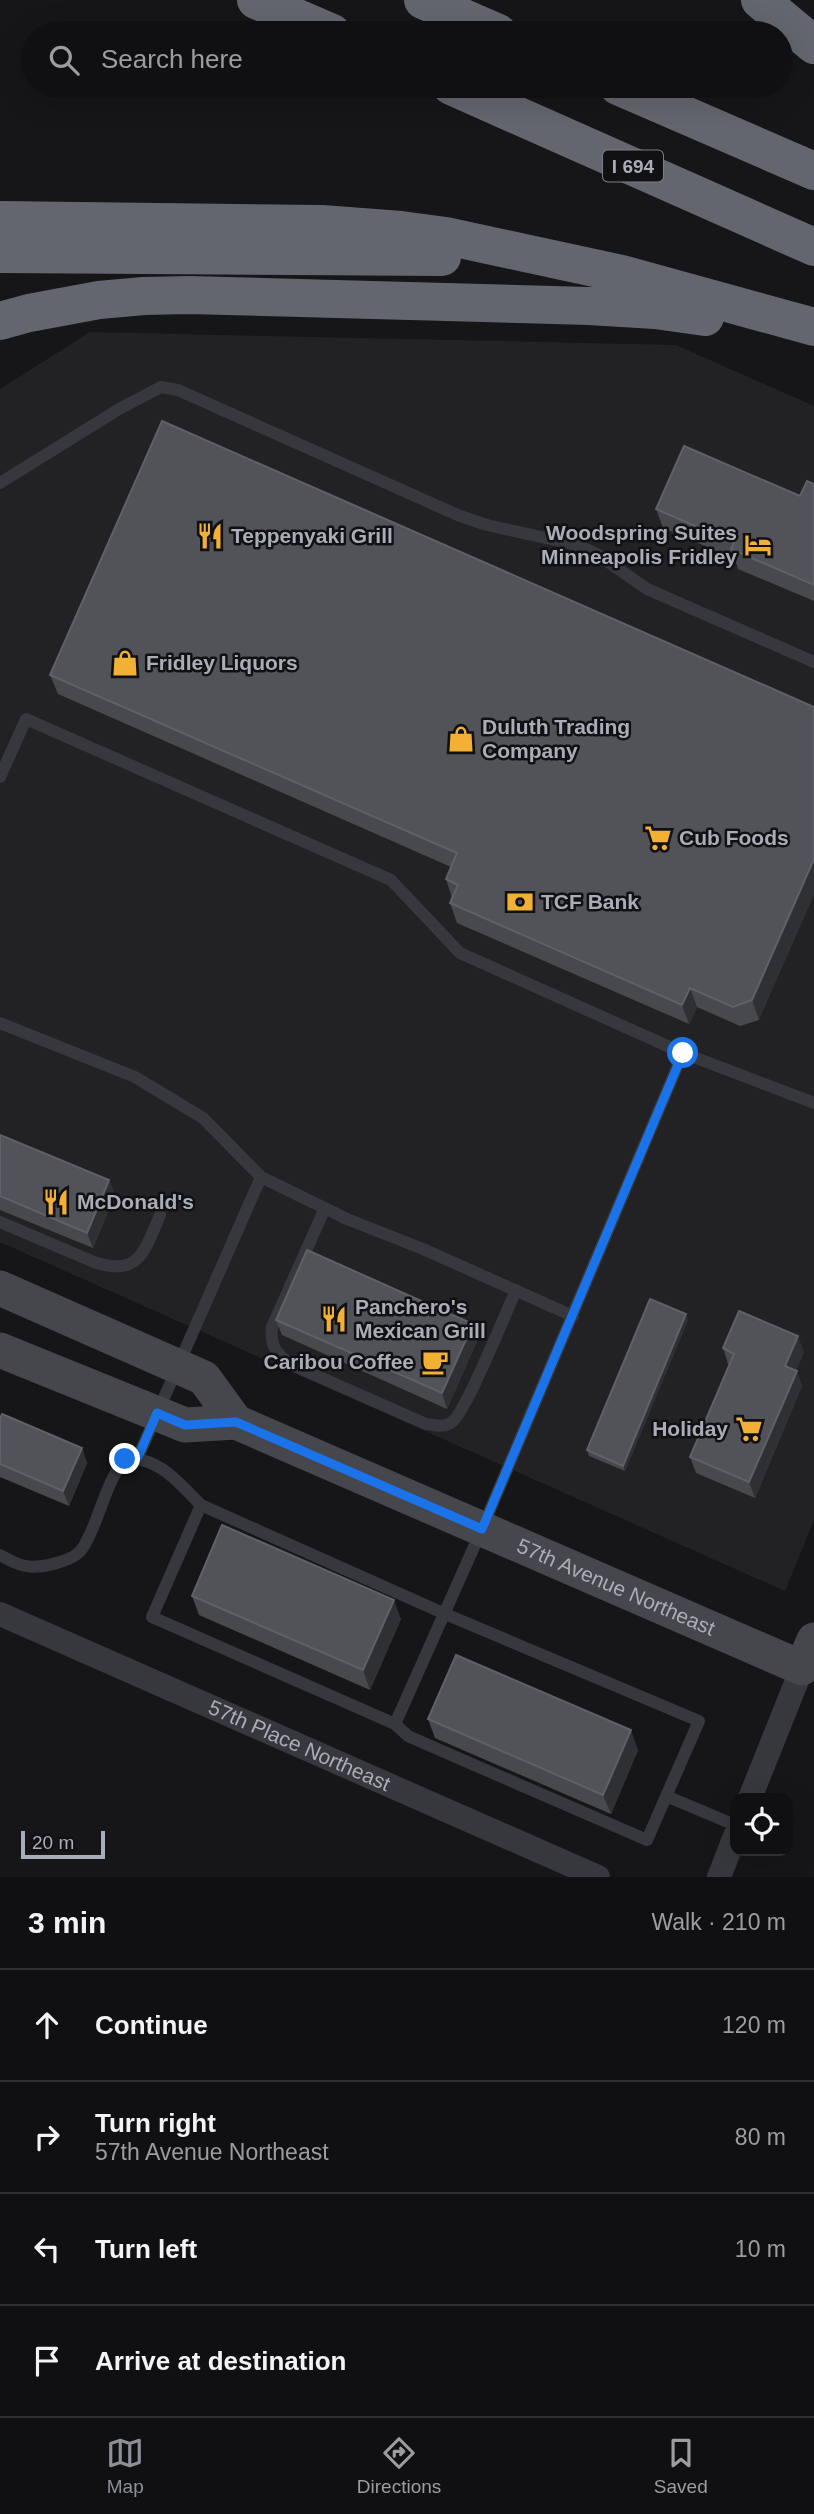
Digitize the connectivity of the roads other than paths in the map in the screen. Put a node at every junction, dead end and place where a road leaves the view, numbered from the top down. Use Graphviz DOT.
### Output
graph roads {
  1 [pos="256,0"];
  2 [pos="422,0"];
  3 [pos="760,0"];
  4 [pos="304,21"];
  5 [pos="470,21"];
  6 [pos="785,21"];
  7 [pos="793,28"];
  8 [pos="814,45"];
  9 [pos="479,98"];
  10 [pos="646,98"];
  11 [pos="814,171"];
  12 [pos="0,220"];
  13 [pos="814,247"];
  14 [pos="0,254"];
  15 [pos="622,274"];
  16 [pos="0,321"];
  17 [pos="814,327"];
  18 [pos="814,337"];
  19 [pos="0,483"];
  20 [pos="814,662"];
  21 [pos="6,749"];
  22 [pos="0,777"];
  23 [pos="0,1023"];
  24 [pos="683,1053"];
  25 [pos="814,1103"];
  26 [pos="261,1177"];
  27 [pos="325,1208"];
  28 [pos="160,1215"];
  29 [pos="0,1222"];
  30 [pos="0,1288"];
  31 [pos="516,1290"];
  32 [pos="573,1316"];
  33 [pos="0,1350"];
  34 [pos="177,1367"];
  35 [pos="157,1413"];
  36 [pos="236,1422"];
  37 [pos="138,1457"];
  38 [pos="201,1505"];
  39 [pos="482,1529"];
  40 [pos="0,1555"];
  41 [pos="443,1613"];
  42 [pos="0,1614"];
  43 [pos="810,1661"];
  44 [pos="395,1724"];
  45 [pos="752,1793"];
  46 [pos="666,1796"];
  47 [pos="730,1823"];
  48 [pos="730,1849"];
  49 [pos="598,1877"];
  50 [pos="719,1877"];
  1 -- 4 [label="highway"];
  2 -- 5 [label="highway"];
  3 -- 6 [label="highway"];
  7 -- 8 [label="highway"];
  9 -- 13 [label="highway, I 694"];
  10 -- 11 [label="highway"];
  12 -- 15 [label="highway"];
  14 -- 15 [label="highway"];
  15 -- 17 [label="highway"];
  16 -- 18 [label="highway"];
  19 -- 20 [label="lane"];
  21 -- 22 [label="lane"];
  21 -- 24 [label="lane"];
  23 -- 26 [label="lane"];
  24 -- 25 [label="lane"];
  24 -- 32 [label="lane"];
  26 -- 27 [label="lane"];
  26 -- 34 [label="lane"];
  27 -- 31 [label="lane"];
  27 -- 31 [label="lane"];
  28 -- 29 [label="lane"];
  30 -- 34 [label="street"];
  31 -- 32 [label="lane"];
  32 -- 39 [label="lane"];
  33 -- 35 [label="street, 57th Avenue Northeast"];
  34 -- 35 [label="lane"];
  34 -- 36 [label="street"];
  35 -- 36 [label="street, 57th Avenue Northeast"];
  35 -- 37 [label="lane"];
  36 -- 39 [label="street, 57th Avenue Northeast"];
  37 -- 38 [label="lane"];
  37 -- 40 [label="lane"];
  38 -- 41 [label="lane"];
  38 -- 44 [label="lane"];
  39 -- 41 [label="lane"];
  39 -- 43 [label="street, 57th Avenue Northeast"];
  41 -- 44 [label="lane"];
  41 -- 46 [label="lane"];
  42 -- 49 [label="street, 57th Place Northeast"];
  43 -- 45 [label="street"];
  44 -- 46 [label="lane"];
  46 -- 47 [label="lane"];
  48 -- 50 [label="street"];
}
